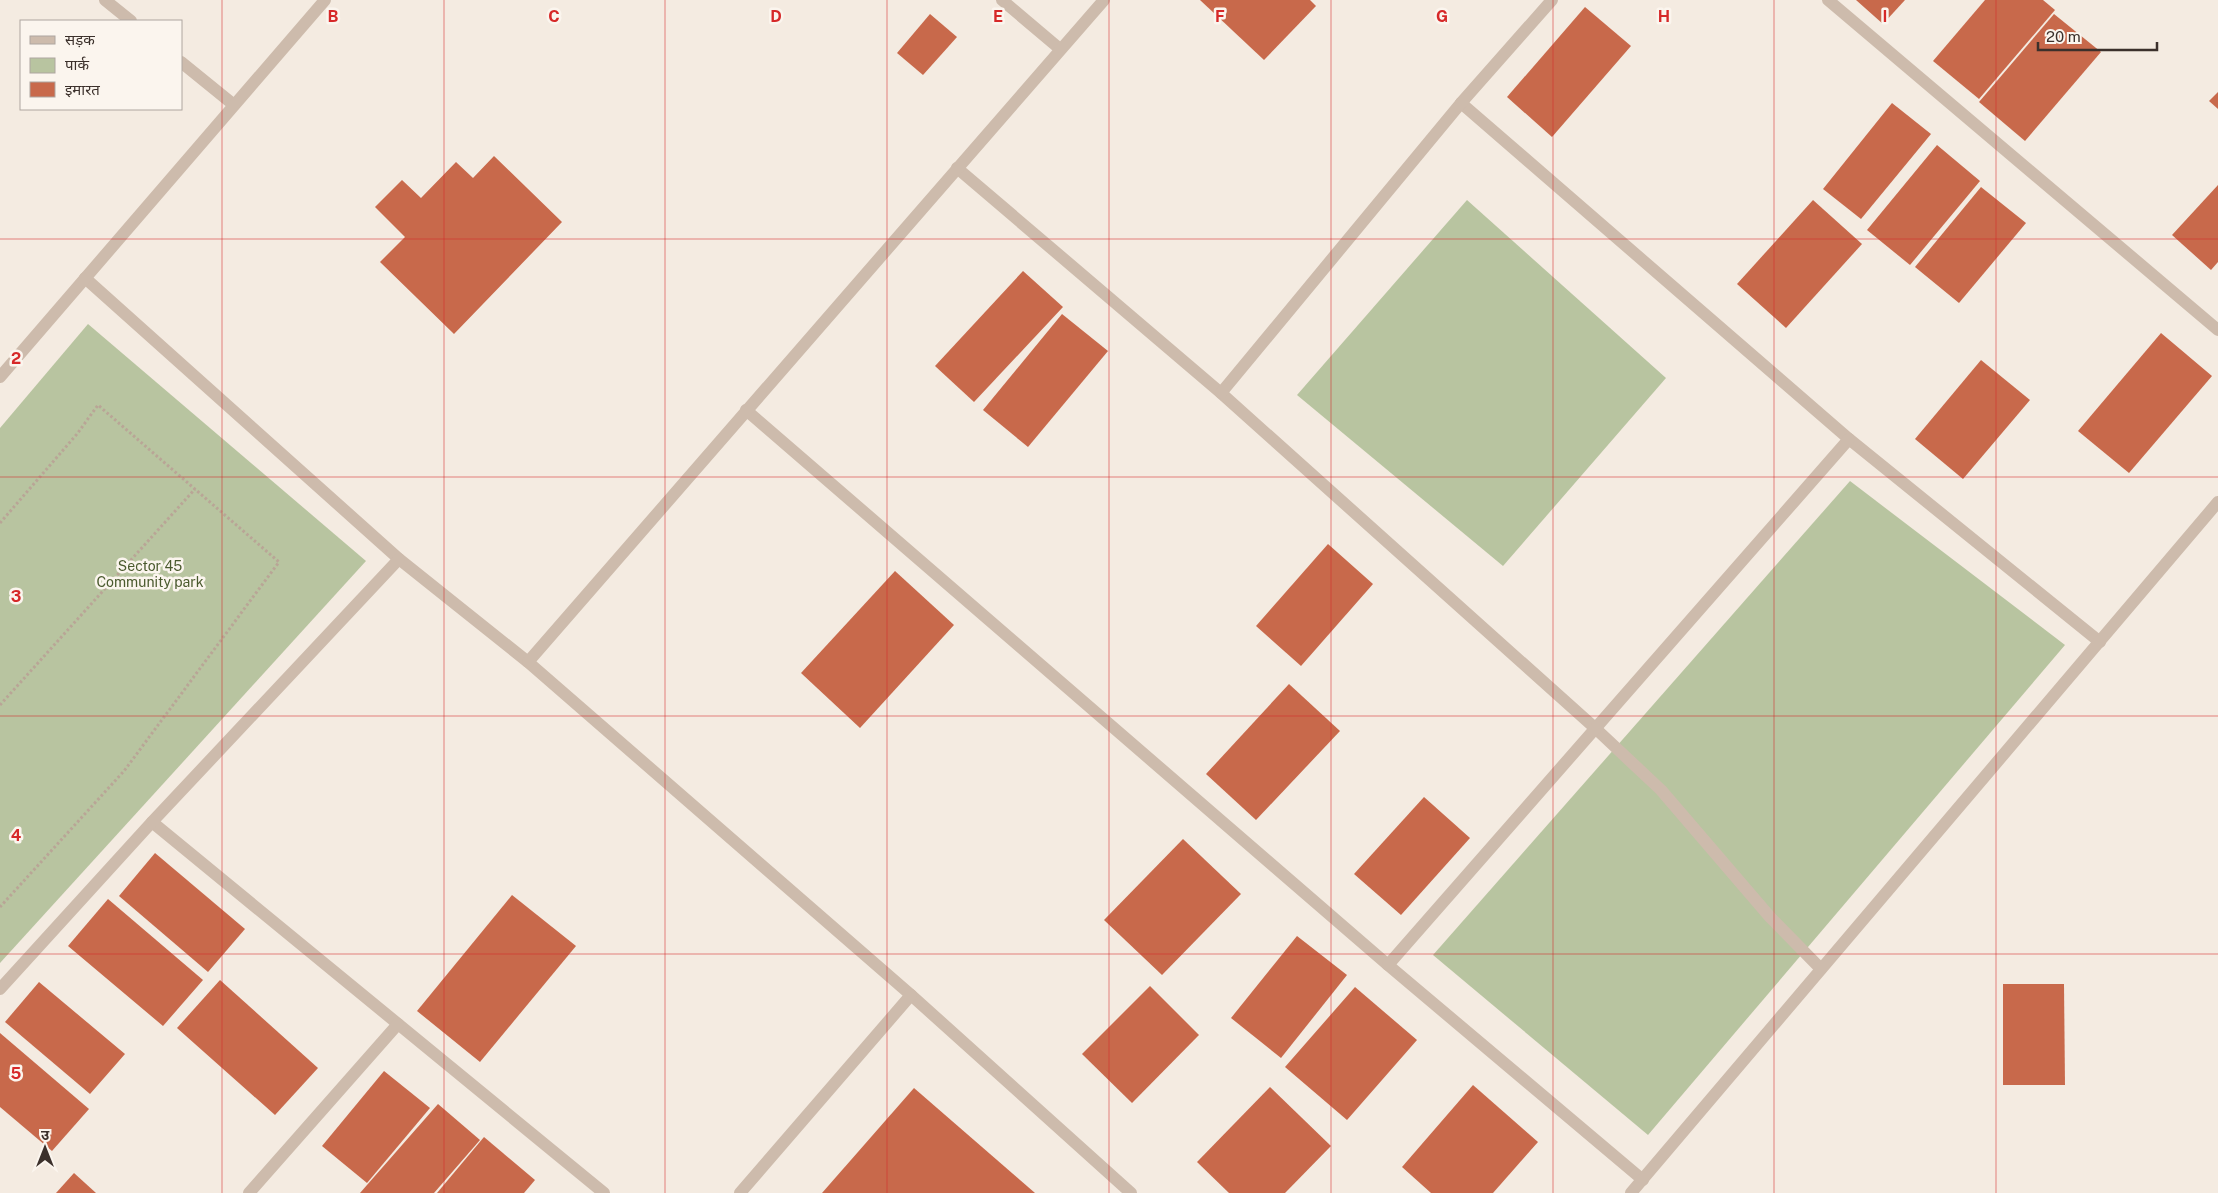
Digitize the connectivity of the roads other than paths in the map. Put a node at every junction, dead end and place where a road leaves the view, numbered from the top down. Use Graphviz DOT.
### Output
graph roads {
  1 [pos="105,0"];
  2 [pos="325,0"];
  3 [pos="1002,0"];
  4 [pos="1104,0"];
  5 [pos="1552,0"];
  6 [pos="1828,0"];
  7 [pos="130,20"];
  8 [pos="1060,49"];
  9 [pos="182,63"];
  10 [pos="1461,103"];
  11 [pos="234,105"];
  12 [pos="957,168"];
  13 [pos="85,278"];
  14 [pos="2218,330"];
  15 [pos="0,377"];
  16 [pos="1221,393"];
  17 [pos="746,410"];
  18 [pos="1849,438"];
  19 [pos="2218,502"];
  20 [pos="399,558"];
  21 [pos="2100,642"];
  22 [pos="528,662"];
  23 [pos="1595,728"];
  24 [pos="152,822"];
  25 [pos="1388,964"];
  26 [pos="1821,969"];
  27 [pos="0,989"];
  28 [pos="911,995"];
  29 [pos="398,1024"];
  30 [pos="1643,1180"];
  31 [pos="249,1193"];
  32 [pos="604,1193"];
  33 [pos="740,1193"];
  34 [pos="1131,1193"];
  35 [pos="1631,1193"];
  1 -- 7 [label="street"];
  2 -- 11 [label="street"];
  3 -- 8 [label="street"];
  4 -- 8 [label="street"];
  5 -- 10 [label="street"];
  6 -- 14 [label="street"];
  8 -- 12 [label="street"];
  9 -- 11 [label="street"];
  10 -- 16 [label="street"];
  10 -- 18 [label="street"];
  11 -- 13 [label="street"];
  12 -- 16 [label="street"];
  12 -- 17 [label="street"];
  13 -- 15 [label="street"];
  13 -- 20 [label="street"];
  16 -- 23 [label="street"];
  17 -- 22 [label="street"];
  17 -- 25 [label="street"];
  18 -- 21 [label="street"];
  18 -- 23 [label="street"];
  19 -- 21 [label="street"];
  20 -- 22 [label="street"];
  20 -- 24 [label="street"];
  21 -- 26 [label="street"];
  22 -- 28 [label="street"];
  23 -- 25 [label="street"];
  23 -- 26 [label="street"];
  24 -- 27 [label="street"];
  24 -- 29 [label="street"];
  25 -- 30 [label="street"];
  26 -- 30 [label="street"];
  28 -- 33 [label="street"];
  28 -- 34 [label="street"];
  29 -- 31 [label="street"];
  29 -- 32 [label="street"];
  30 -- 35 [label="street"];
}
